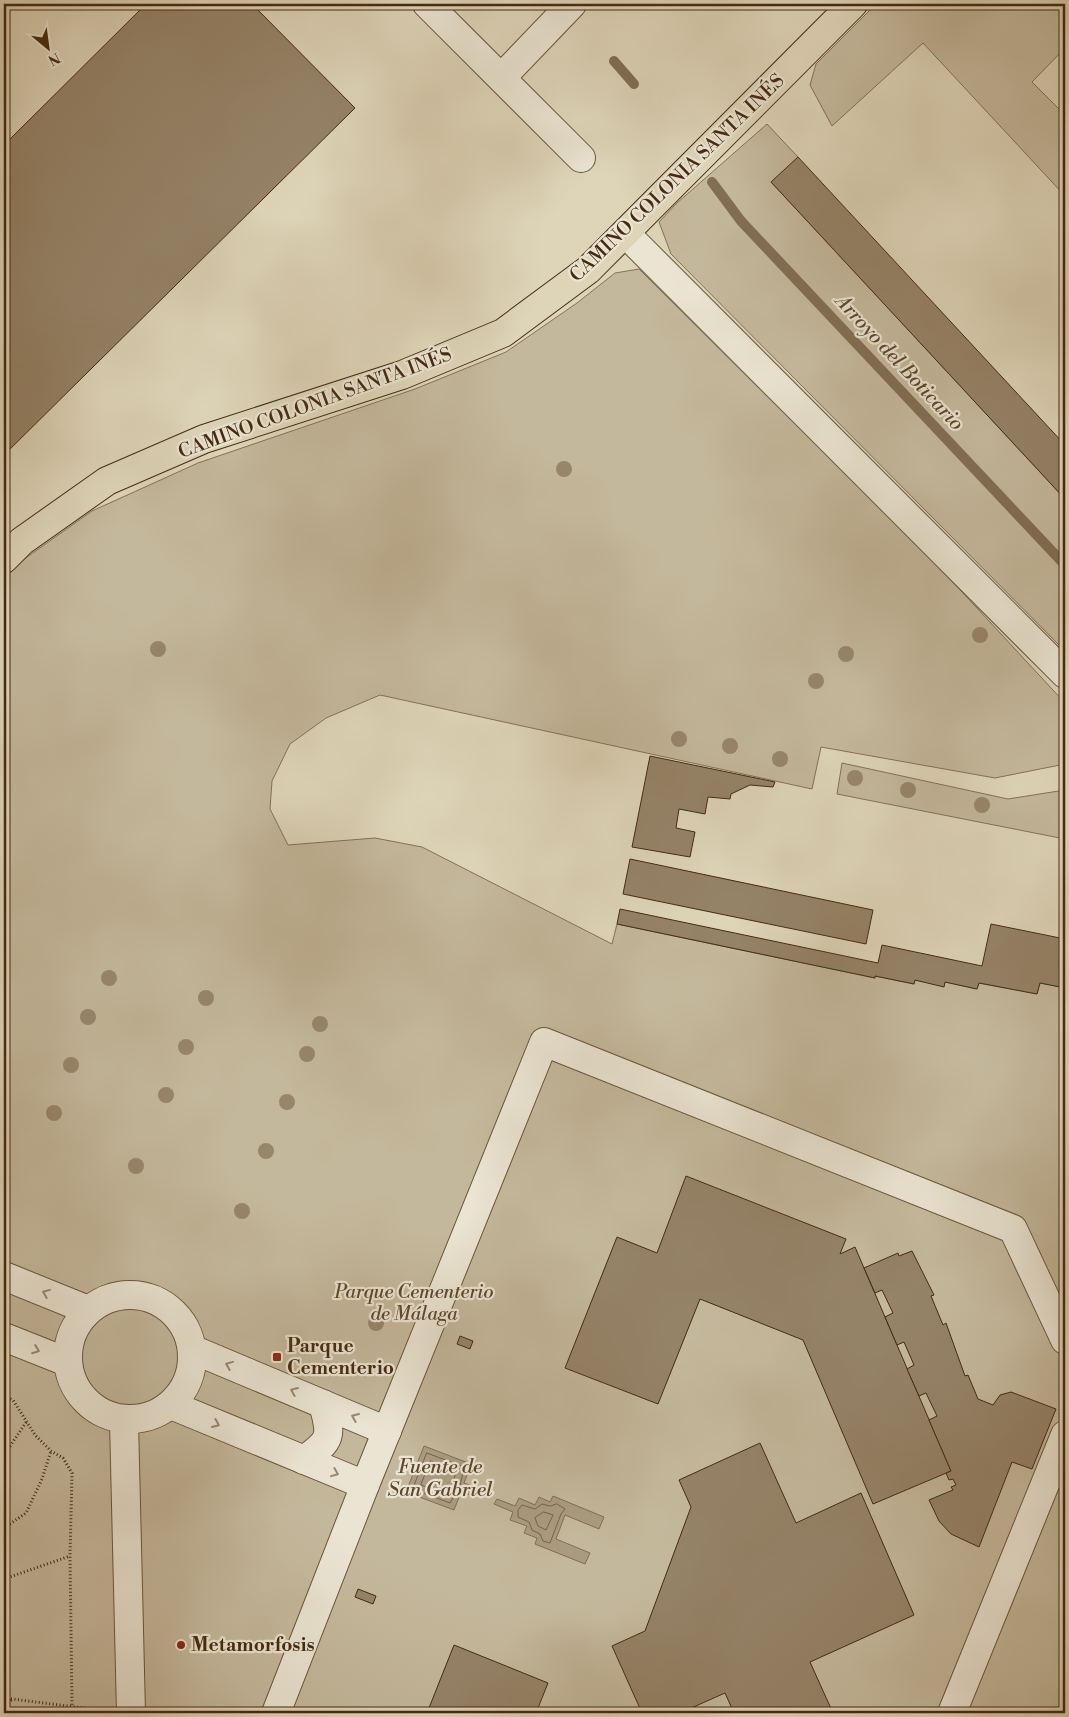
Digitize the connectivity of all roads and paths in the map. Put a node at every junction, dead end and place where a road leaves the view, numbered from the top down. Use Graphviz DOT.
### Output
graph roads {
  1 [pos="427,4"];
  2 [pos="572,4"];
  3 [pos="853,4"];
  4 [pos="502,77"];
  5 [pos="581,158"];
  6 [pos="626,234"];
  7 [pos="4,560"];
  8 [pos="1065,674"];
  9 [pos="4,1276"];
  10 [pos="88,1310"];
  11 [pos="4,1337"];
  12 [pos="1065,1340"];
  13 [pos="194,1350"];
  14 [pos="67,1362"];
  15 [pos="4,1396"];
  16 [pos="322,1404"];
  17 [pos="171,1405"];
  18 [pos="27,1421"];
  19 [pos="124,1421"];
  20 [pos="387,1431"];
  21 [pos="1065,1435"];
  22 [pos="51,1451"];
  23 [pos="4,1455"];
  24 [pos="304,1460"];
  25 [pos="365,1485"];
  26 [pos="4,1528"];
  27 [pos="70,1556"];
  28 [pos="4,1579"];
  29 [pos="4,1698"];
  30 [pos="12,1699"];
  31 [pos="72,1706"];
  32 [pos="4,1709"];
  33 [pos="119,1712"];
  34 [pos="276,1713"];
  35 [pos="952,1713"];
  1 -- 4 [label="street"];
  2 -- 4 [label="street"];
  3 -- 6 [label="main road, CAMINO COLONIA SANTA INÉS"];
  4 -- 5 [label="street"];
  6 -- 7 [label="main road, CAMINO COLONIA SANTA INÉS"];
  6 -- 8 [label="street"];
  10 -- 9 [label="street, one-way"];
  10 -- 13 [label="street"];
  10 -- 14 [label="street"];
  11 -- 14 [label="street, one-way"];
  12 -- 20 [label="street"];
  16 -- 13 [label="street, one-way"];
  13 -- 17 [label="street"];
  14 -- 19 [label="street"];
  15 -- 18 [label="path"];
  20 -- 16 [label="street, one-way"];
  16 -- 24 [label="street"];
  17 -- 19 [label="street"];
  17 -- 24 [label="street, one-way"];
  18 -- 22 [label="path"];
  18 -- 23 [label="path"];
  19 -- 33 [label="street"];
  20 -- 25 [label="street"];
  21 -- 35 [label="street"];
  22 -- 26 [label="path"];
  22 -- 27 [label="path"];
  24 -- 25 [label="street, one-way"];
  25 -- 34 [label="street"];
  27 -- 28 [label="path"];
  27 -- 31 [label="path"];
  29 -- 30 [label="path"];
  30 -- 31 [label="path"];
  30 -- 32 [label="path"];
  31 -- 33 [label="path"];
}
